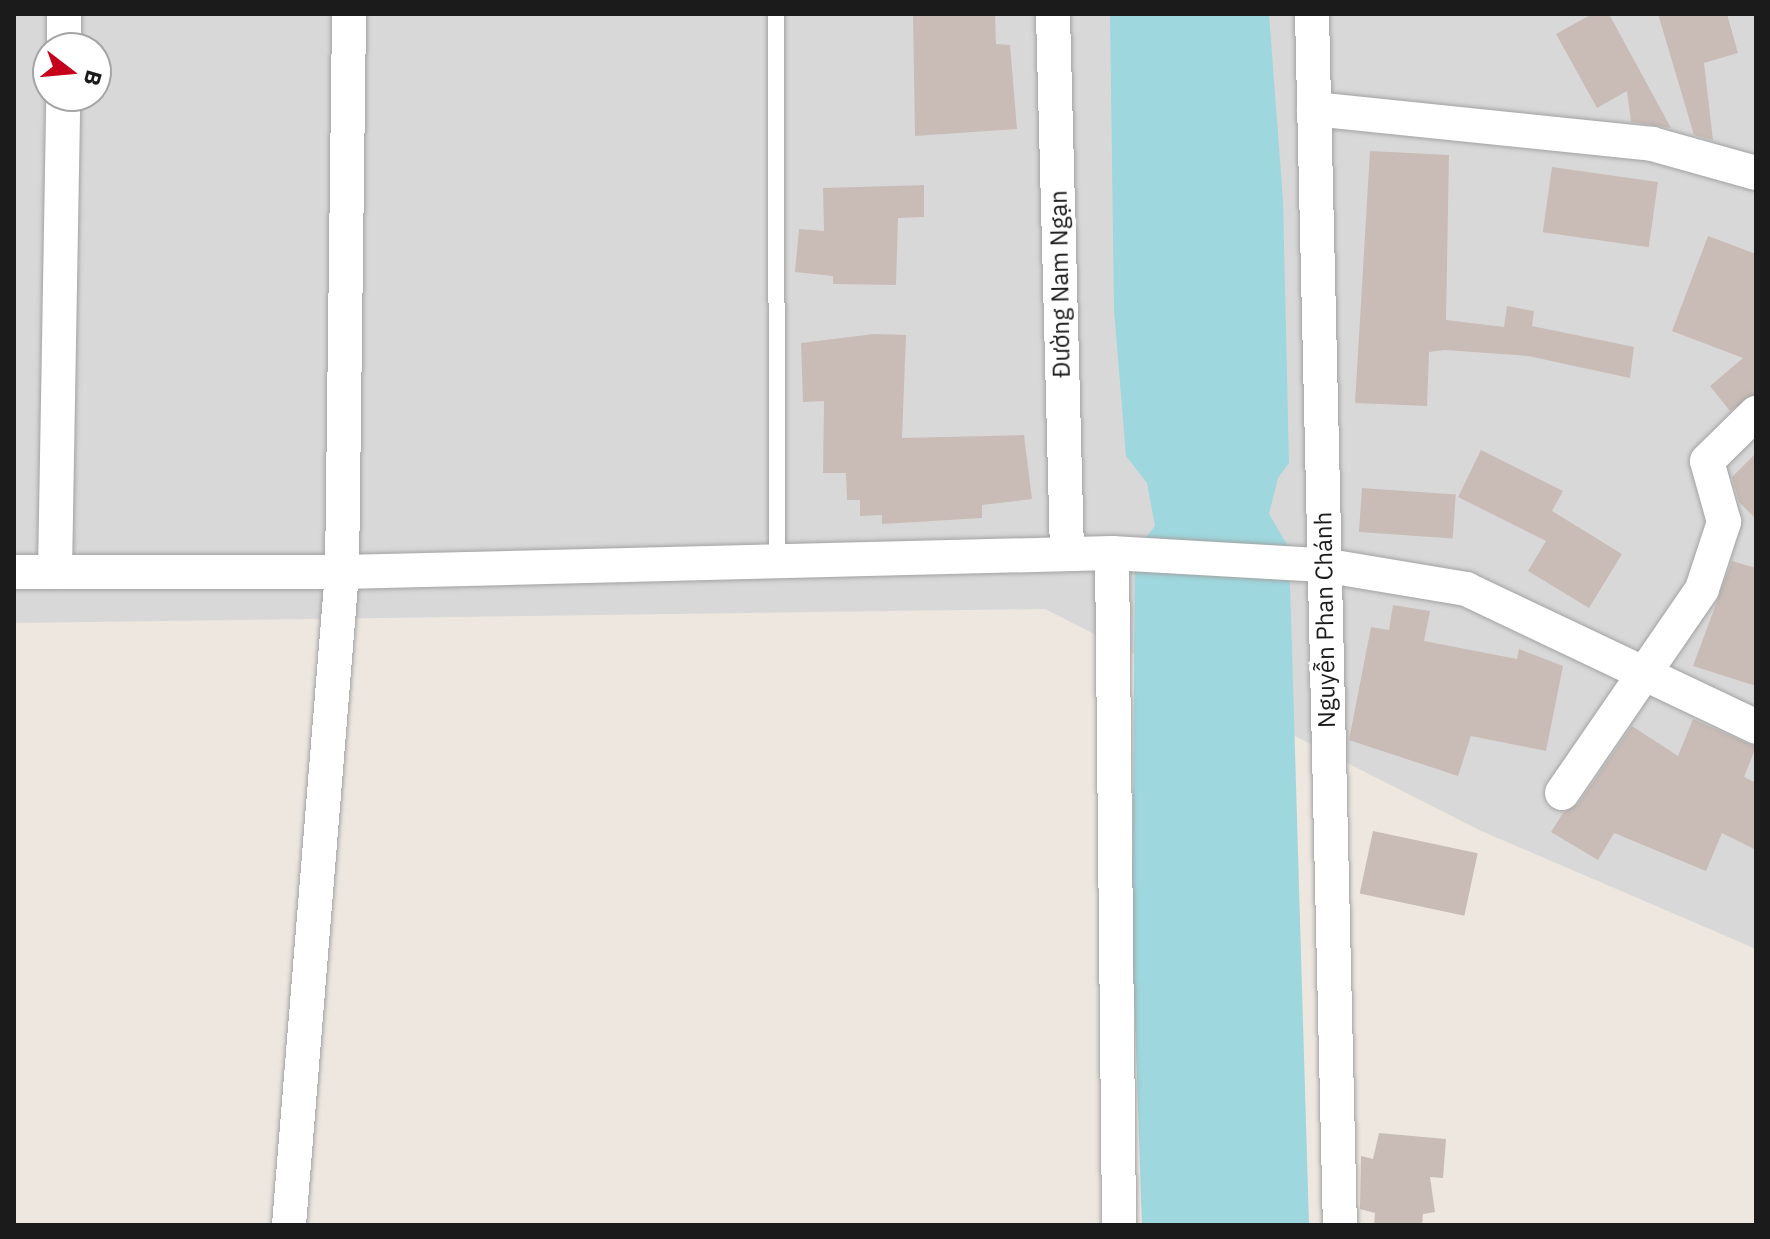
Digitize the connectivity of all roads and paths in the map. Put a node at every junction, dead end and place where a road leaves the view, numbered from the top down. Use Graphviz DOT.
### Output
graph roads {
  1 [pos="349,14"];
  2 [pos="776,14"];
  3 [pos="1053,14"];
  4 [pos="1312,14"];
  5 [pos="1314,109"];
  6 [pos="63,112"];
  7 [pos="1756,173"];
  8 [pos="1756,413"];
  9 [pos="1067,553"];
  10 [pos="1121,554"];
  11 [pos="777,561"];
  12 [pos="1310,564"];
  13 [pos="14,572"];
  14 [pos="55,572"];
  15 [pos="342,572"];
  16 [pos="1642,677"];
  17 [pos="1756,727"];
  18 [pos="1562,793"];
  19 [pos="289,1225"];
  20 [pos="1119,1225"];
  21 [pos="1340,1225"];
  1 -- 15 [label="street"];
  2 -- 11 [label="lane"];
  3 -- 9 [label="street, Đường Nam Ngạn"];
  4 -- 5 [label="street, Nguyễn Phan Chánh"];
  5 -- 7 [label="street"];
  5 -- 12 [label="street, Nguyễn Phan Chánh"];
  6 -- 14 [label="street"];
  8 -- 16 [label="street"];
  9 -- 10 [label="street"];
  9 -- 11 [label="street"];
  10 -- 12 [label="street"];
  10 -- 20 [label="street"];
  11 -- 15 [label="street"];
  12 -- 16 [label="street"];
  12 -- 21 [label="street, Nguyễn Phan Chánh"];
  13 -- 14 [label="street"];
  14 -- 15 [label="street"];
  15 -- 19 [label="street"];
  16 -- 17 [label="street"];
  16 -- 18 [label="street"];
}
